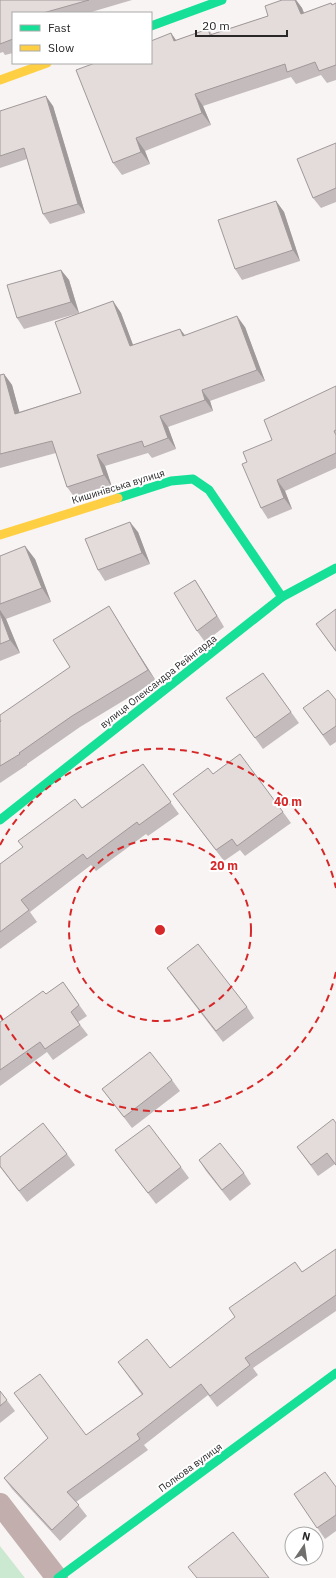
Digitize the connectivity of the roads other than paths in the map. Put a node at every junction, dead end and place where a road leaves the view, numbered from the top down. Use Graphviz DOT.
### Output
graph roads {
  1 [pos="222,0"];
  2 [pos="152,26"];
  3 [pos="44,64"];
  4 [pos="0,80"];
  5 [pos="0,535"];
  6 [pos="336,568"];
  7 [pos="282,597"];
  8 [pos="0,820"];
  9 [pos="336,1373"];
  10 [pos="0,1504"];
  11 [pos="57,1578"];
  1 -- 2 [label="street"];
  3 -- 4 [label="street"];
  5 -- 7 [label="street, Кишинівська вулиця"];
  6 -- 7 [label="street, вулиця Олександра Рейнгарда"];
  7 -- 8 [label="street, вулиця Олександра Рейнгарда"];
  9 -- 11 [label="street, Полкова вулиця"];
  10 -- 11 [label="street"];
}
